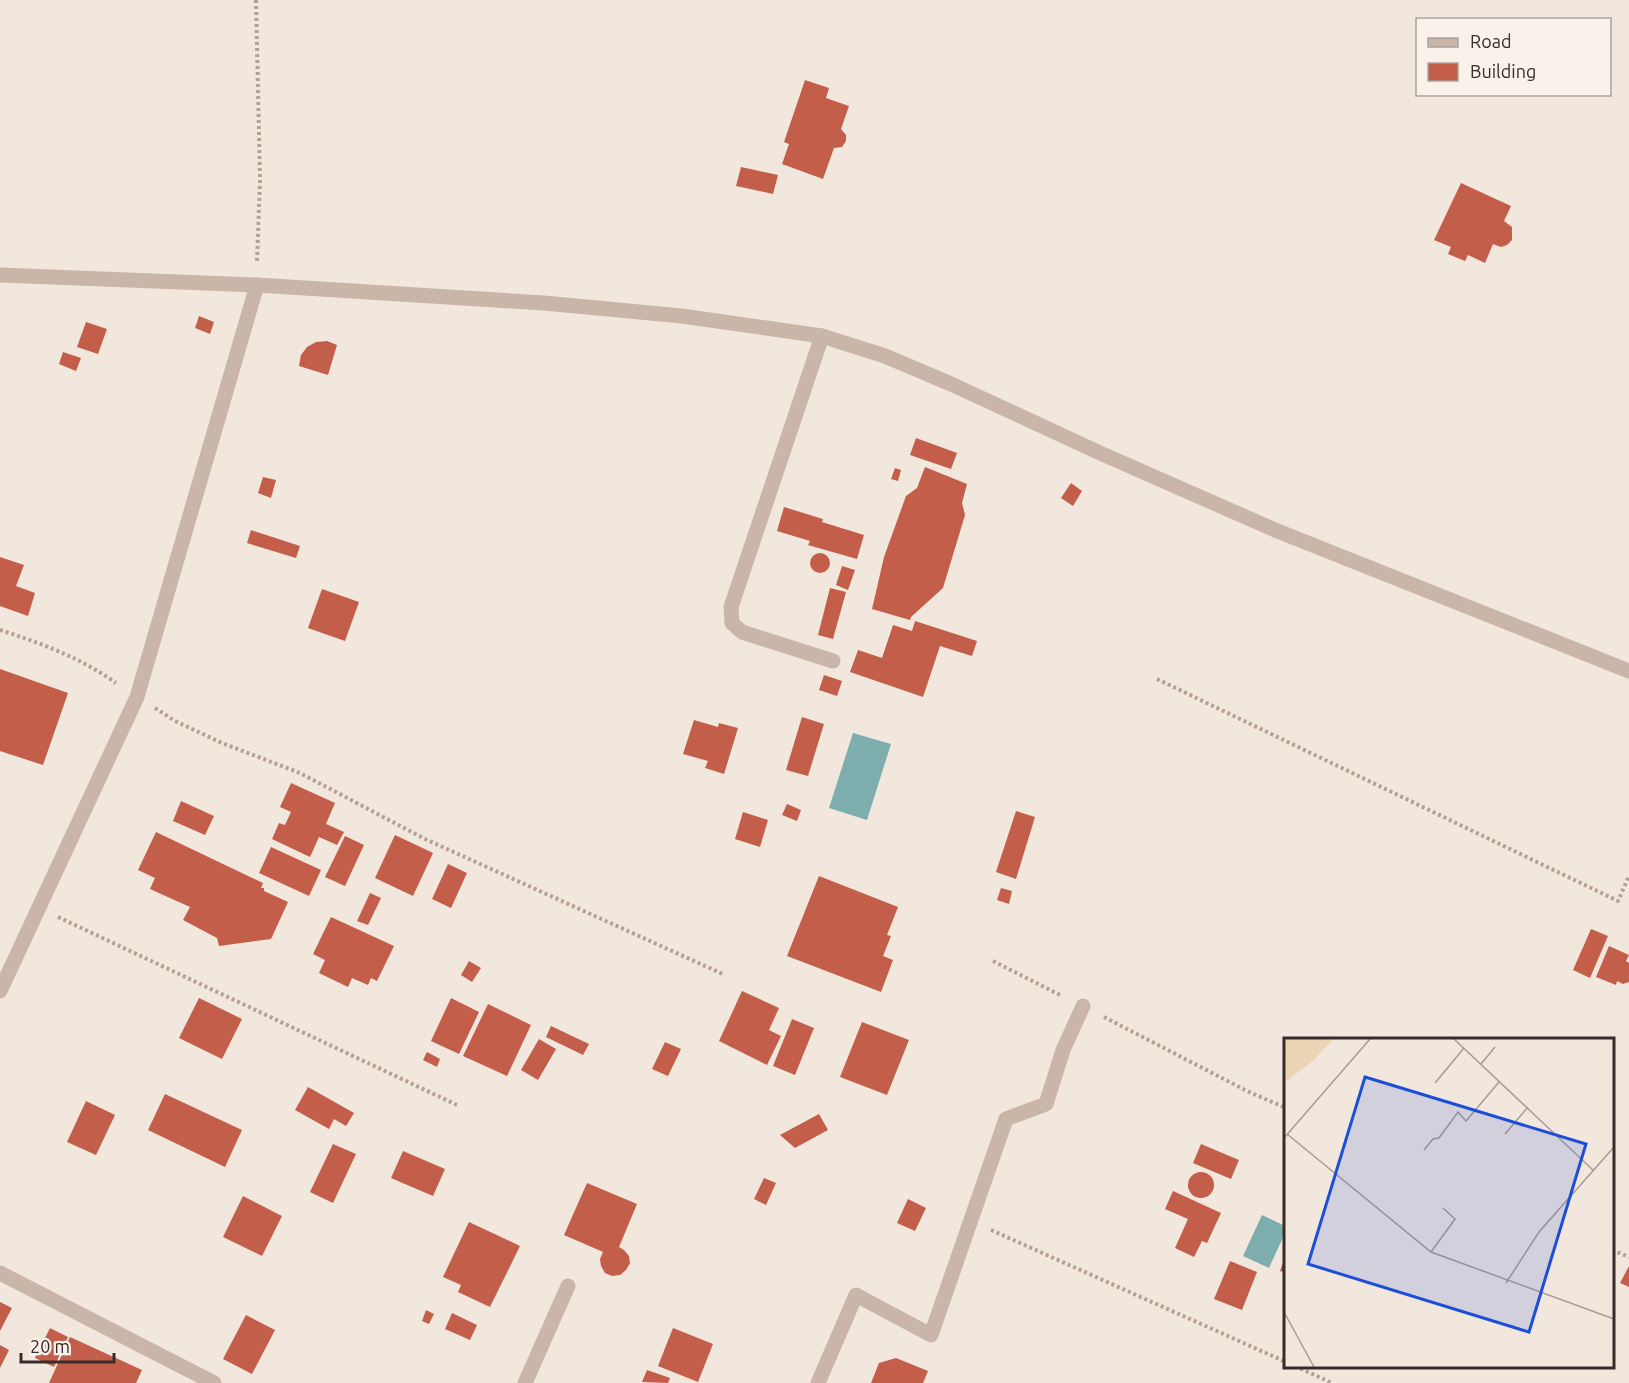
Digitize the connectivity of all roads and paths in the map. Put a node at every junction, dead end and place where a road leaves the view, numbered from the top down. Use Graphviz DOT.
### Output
graph roads {
  1 [pos="255,0"];
  2 [pos="0,275"];
  3 [pos="257,285"];
  4 [pos="822,336"];
  5 [pos="0,630"];
  6 [pos="833,661"];
  7 [pos="1629,671"];
  8 [pos="1157,679"];
  9 [pos="137,697"];
  10 [pos="1629,876"];
  11 [pos="38,908"];
  12 [pos="993,961"];
  13 [pos="725,975"];
  14 [pos="0,991"];
  15 [pos="1083,1006"];
  16 [pos="457,1105"];
  17 [pos="1284,1107"];
  18 [pos="971,1221"];
  19 [pos="1614,1251"];
  20 [pos="1629,1257"];
  21 [pos="0,1274"];
  22 [pos="568,1286"];
  23 [pos="1284,1361"];
  24 [pos="1299,1368"];
  25 [pos="214,1383"];
  26 [pos="525,1383"];
  27 [pos="818,1383"];
  28 [pos="1332,1383"];
  1 -- 3 [label="path"];
  2 -- 3 [label="street"];
  3 -- 4 [label="street"];
  3 -- 9 [label="street"];
  4 -- 6 [label="street"];
  4 -- 7 [label="street"];
  5 -- 9 [label="path"];
  8 -- 10 [label="path"];
  9 -- 11 [label="street"];
  9 -- 13 [label="path"];
  11 -- 14 [label="street"];
  11 -- 16 [label="path"];
  12 -- 15 [label="path"];
  15 -- 17 [label="path"];
  15 -- 18 [label="street"];
  18 -- 23 [label="path"];
  18 -- 27 [label="street"];
  19 -- 20 [label="path"];
  21 -- 25 [label="street"];
  22 -- 26 [label="street"];
  24 -- 28 [label="path"];
}
